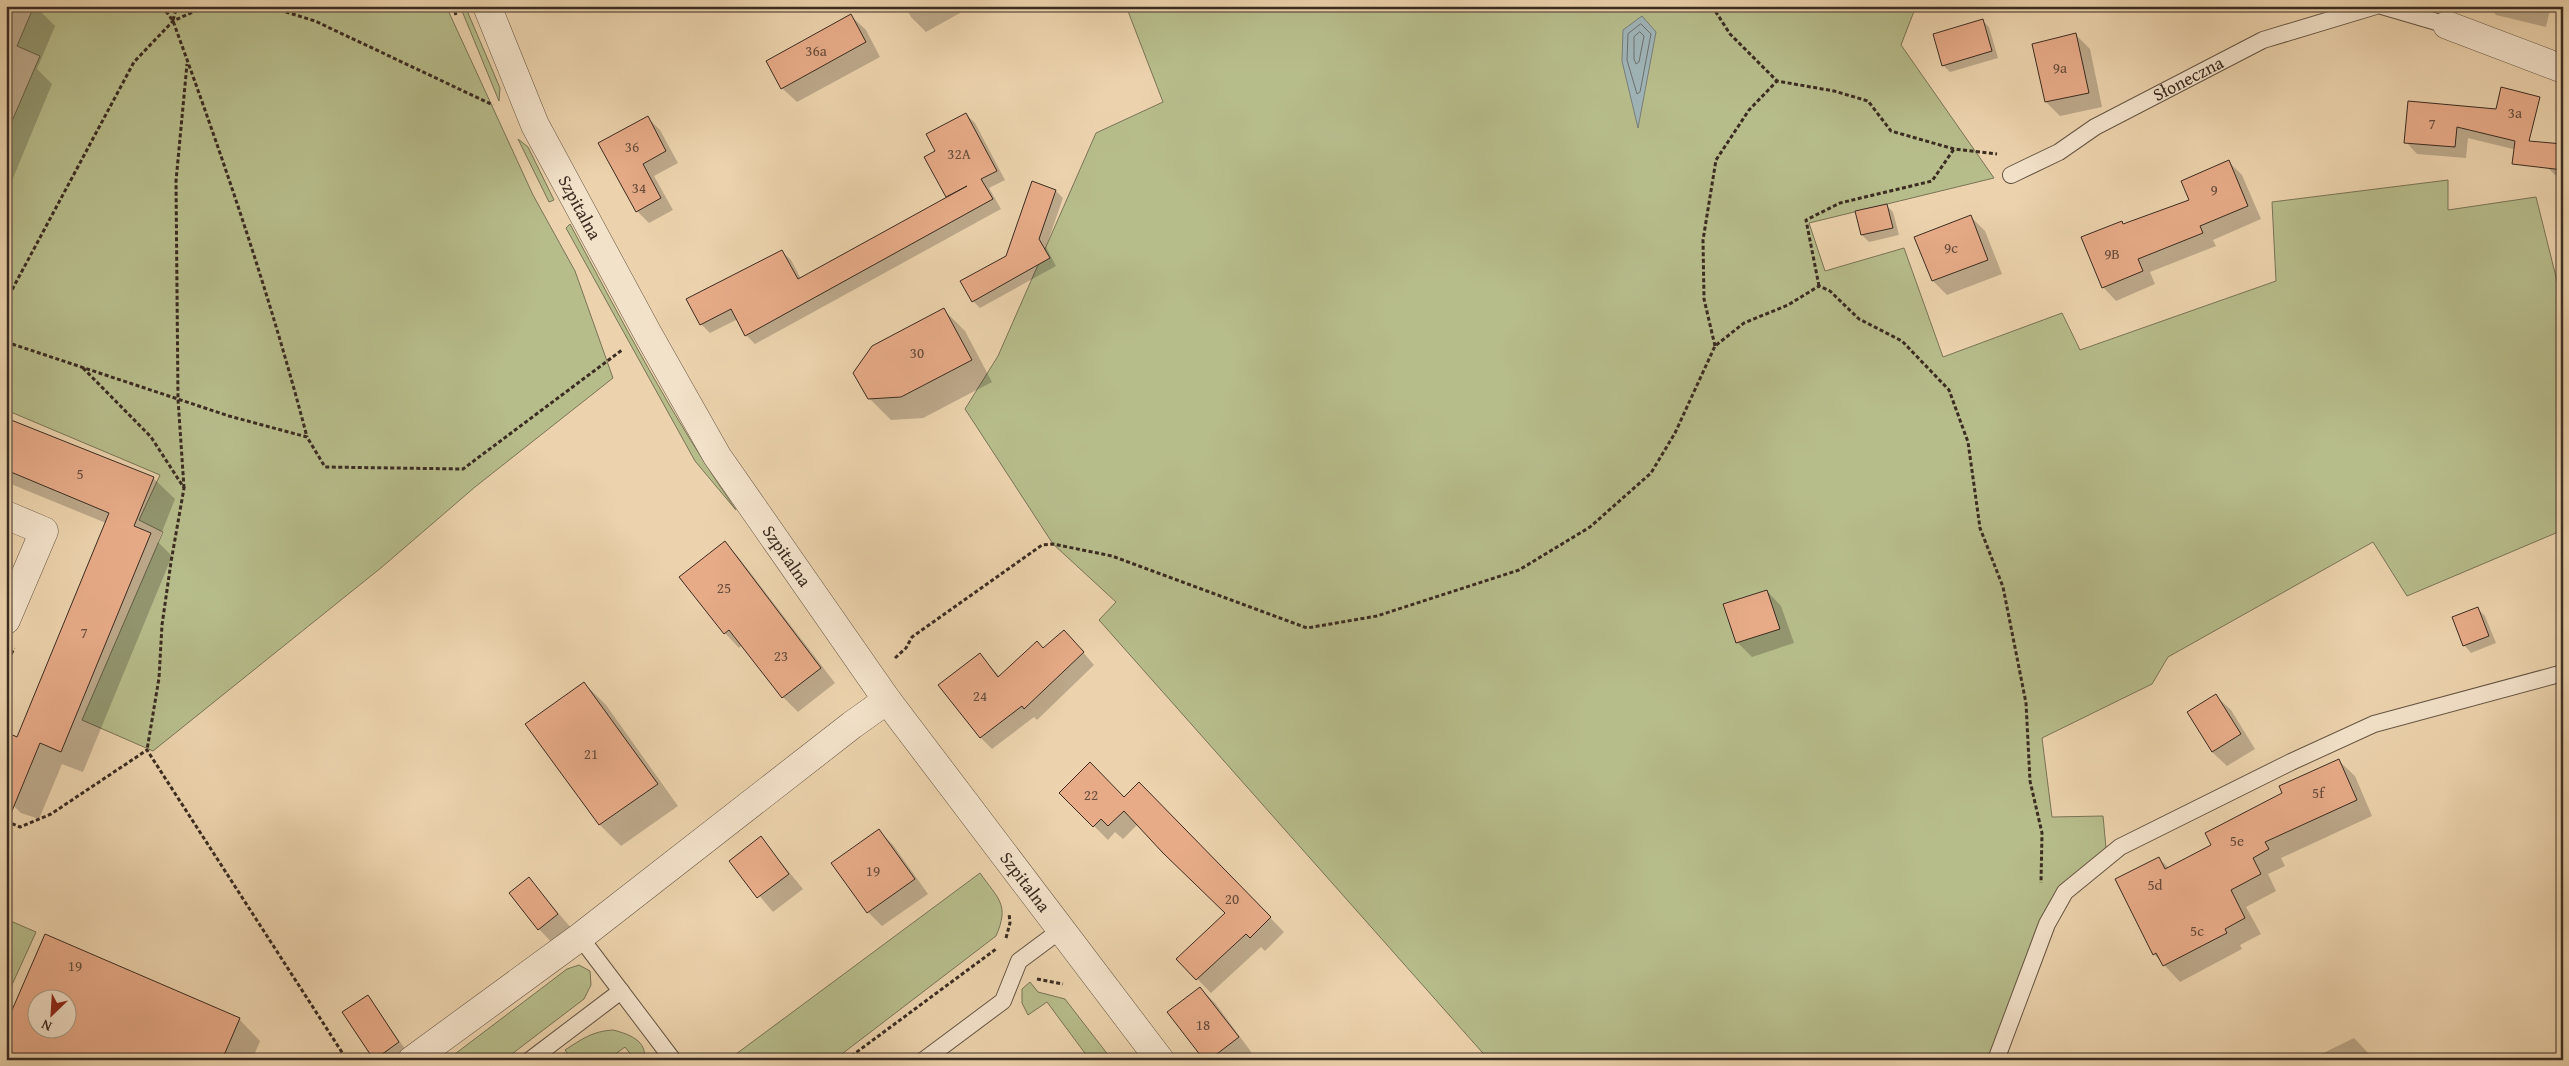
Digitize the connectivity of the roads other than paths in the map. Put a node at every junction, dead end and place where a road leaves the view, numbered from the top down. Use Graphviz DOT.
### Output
graph roads {
  1 [pos="487,6"];
  2 [pos="2376,6"];
  3 [pos="2382,6"];
  4 [pos="2447,25"];
  5 [pos="2563,69"];
  6 [pos="2011,175"];
  7 [pos="6,515"];
  8 [pos="6,620"];
  9 [pos="2563,673"];
  10 [pos="888,700"];
  11 [pos="1062,929"];
  12 [pos="580,938"];
  13 [pos="621,991"];
  14 [pos="412,1060"];
  15 [pos="530,1060"];
  16 [pos="673,1060"];
  17 [pos="924,1060"];
  18 [pos="1160,1060"];
  19 [pos="1996,1060"];
  1 -- 10 [label="street, Szpitalna"];
  2 -- 6 [label="lane, Słoneczna"];
  3 -- 4 [label="lane"];
  4 -- 5 [label="street"];
  7 -- 8 [label="street"];
  9 -- 19 [label="lane"];
  10 -- 11 [label="street, Szpitalna"];
  10 -- 12 [label="street"];
  11 -- 17 [label="lane"];
  11 -- 18 [label="street, Szpitalna"];
  12 -- 13 [label="lane"];
  12 -- 14 [label="street"];
  13 -- 15 [label="lane"];
  13 -- 16 [label="lane"];
}
